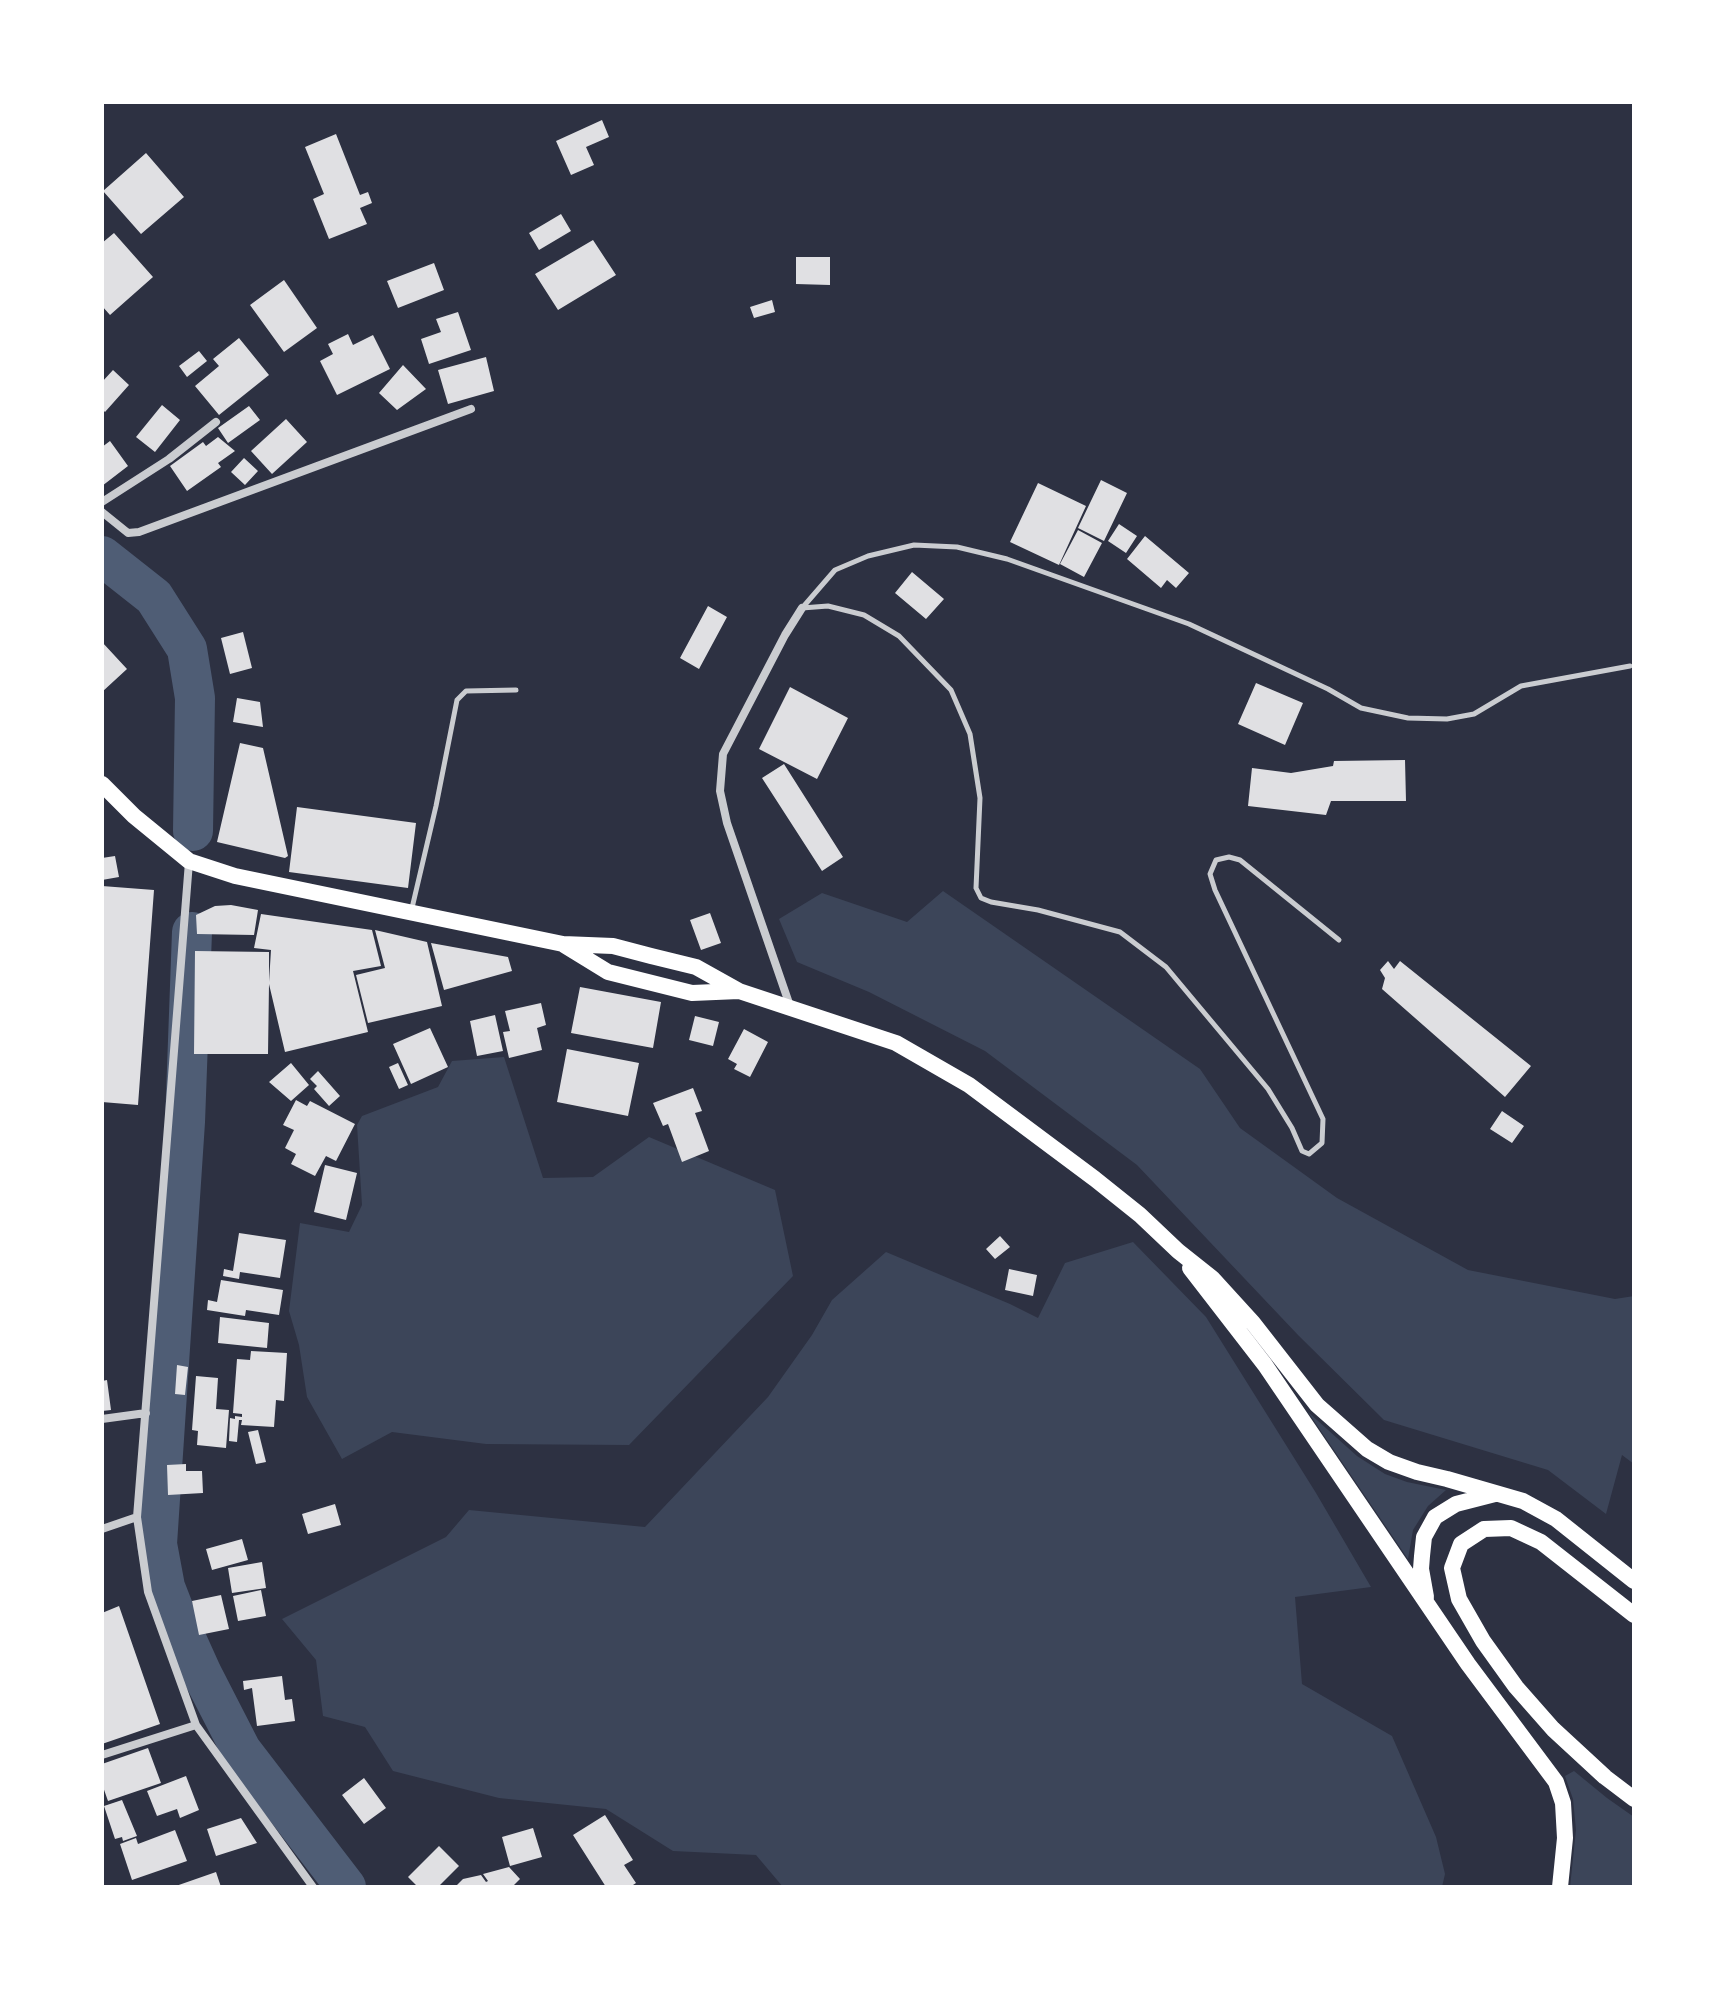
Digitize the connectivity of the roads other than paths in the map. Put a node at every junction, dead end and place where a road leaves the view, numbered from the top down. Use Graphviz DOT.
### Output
graph roads {
  1 [pos="471,409"];
  2 [pos="216,422"];
  3 [pos="102,502"];
  4 [pos="102,512"];
  5 [pos="802,608"];
  6 [pos="1630,666"];
  7 [pos="516,690"];
  8 [pos="102,784"];
  9 [pos="189,861"];
  10 [pos="411,913"];
  11 [pos="1339,940"];
  12 [pos="563,944"];
  13 [pos="739,991"];
  14 [pos="790,1007"];
  15 [pos="1178,1251"];
  16 [pos="146,1413"];
  17 [pos="102,1419"];
  18 [pos="1497,1494"];
  19 [pos="137,1517"];
  20 [pos="102,1529"];
  21 [pos="1634,1581"];
  22 [pos="1428,1605"];
  23 [pos="1634,1615"];
  24 [pos="196,1725"];
  25 [pos="102,1755"];
  26 [pos="1634,1799"];
  27 [pos="313,1887"];
  28 [pos="1560,1887"];
  1 -- 4 [label="street"];
  2 -- 3 [label="street"];
  5 -- 6 [label="lane"];
  5 -- 11 [label="lane"];
  5 -- 14 [label="street"];
  7 -- 10 [label="lane"];
  8 -- 9 [label="main road"];
  9 -- 10 [label="main road"];
  9 -- 16 [label="street"];
  10 -- 12 [label="main road"];
  12 -- 13 [label="main road"];
  12 -- 13 [label="main road"];
  13 -- 14 [label="main road"];
  14 -- 15 [label="main road"];
  15 -- 18 [label="main road"];
  15 -- 22 [label="main road"];
  16 -- 17 [label="street"];
  16 -- 19 [label="street"];
  18 -- 21 [label="main road"];
  18 -- 22 [label="main road"];
  19 -- 20 [label="street"];
  19 -- 24 [label="street"];
  22 -- 28 [label="main road"];
  23 -- 26 [label="main road"];
  24 -- 25 [label="street"];
  24 -- 27 [label="street"];
}
